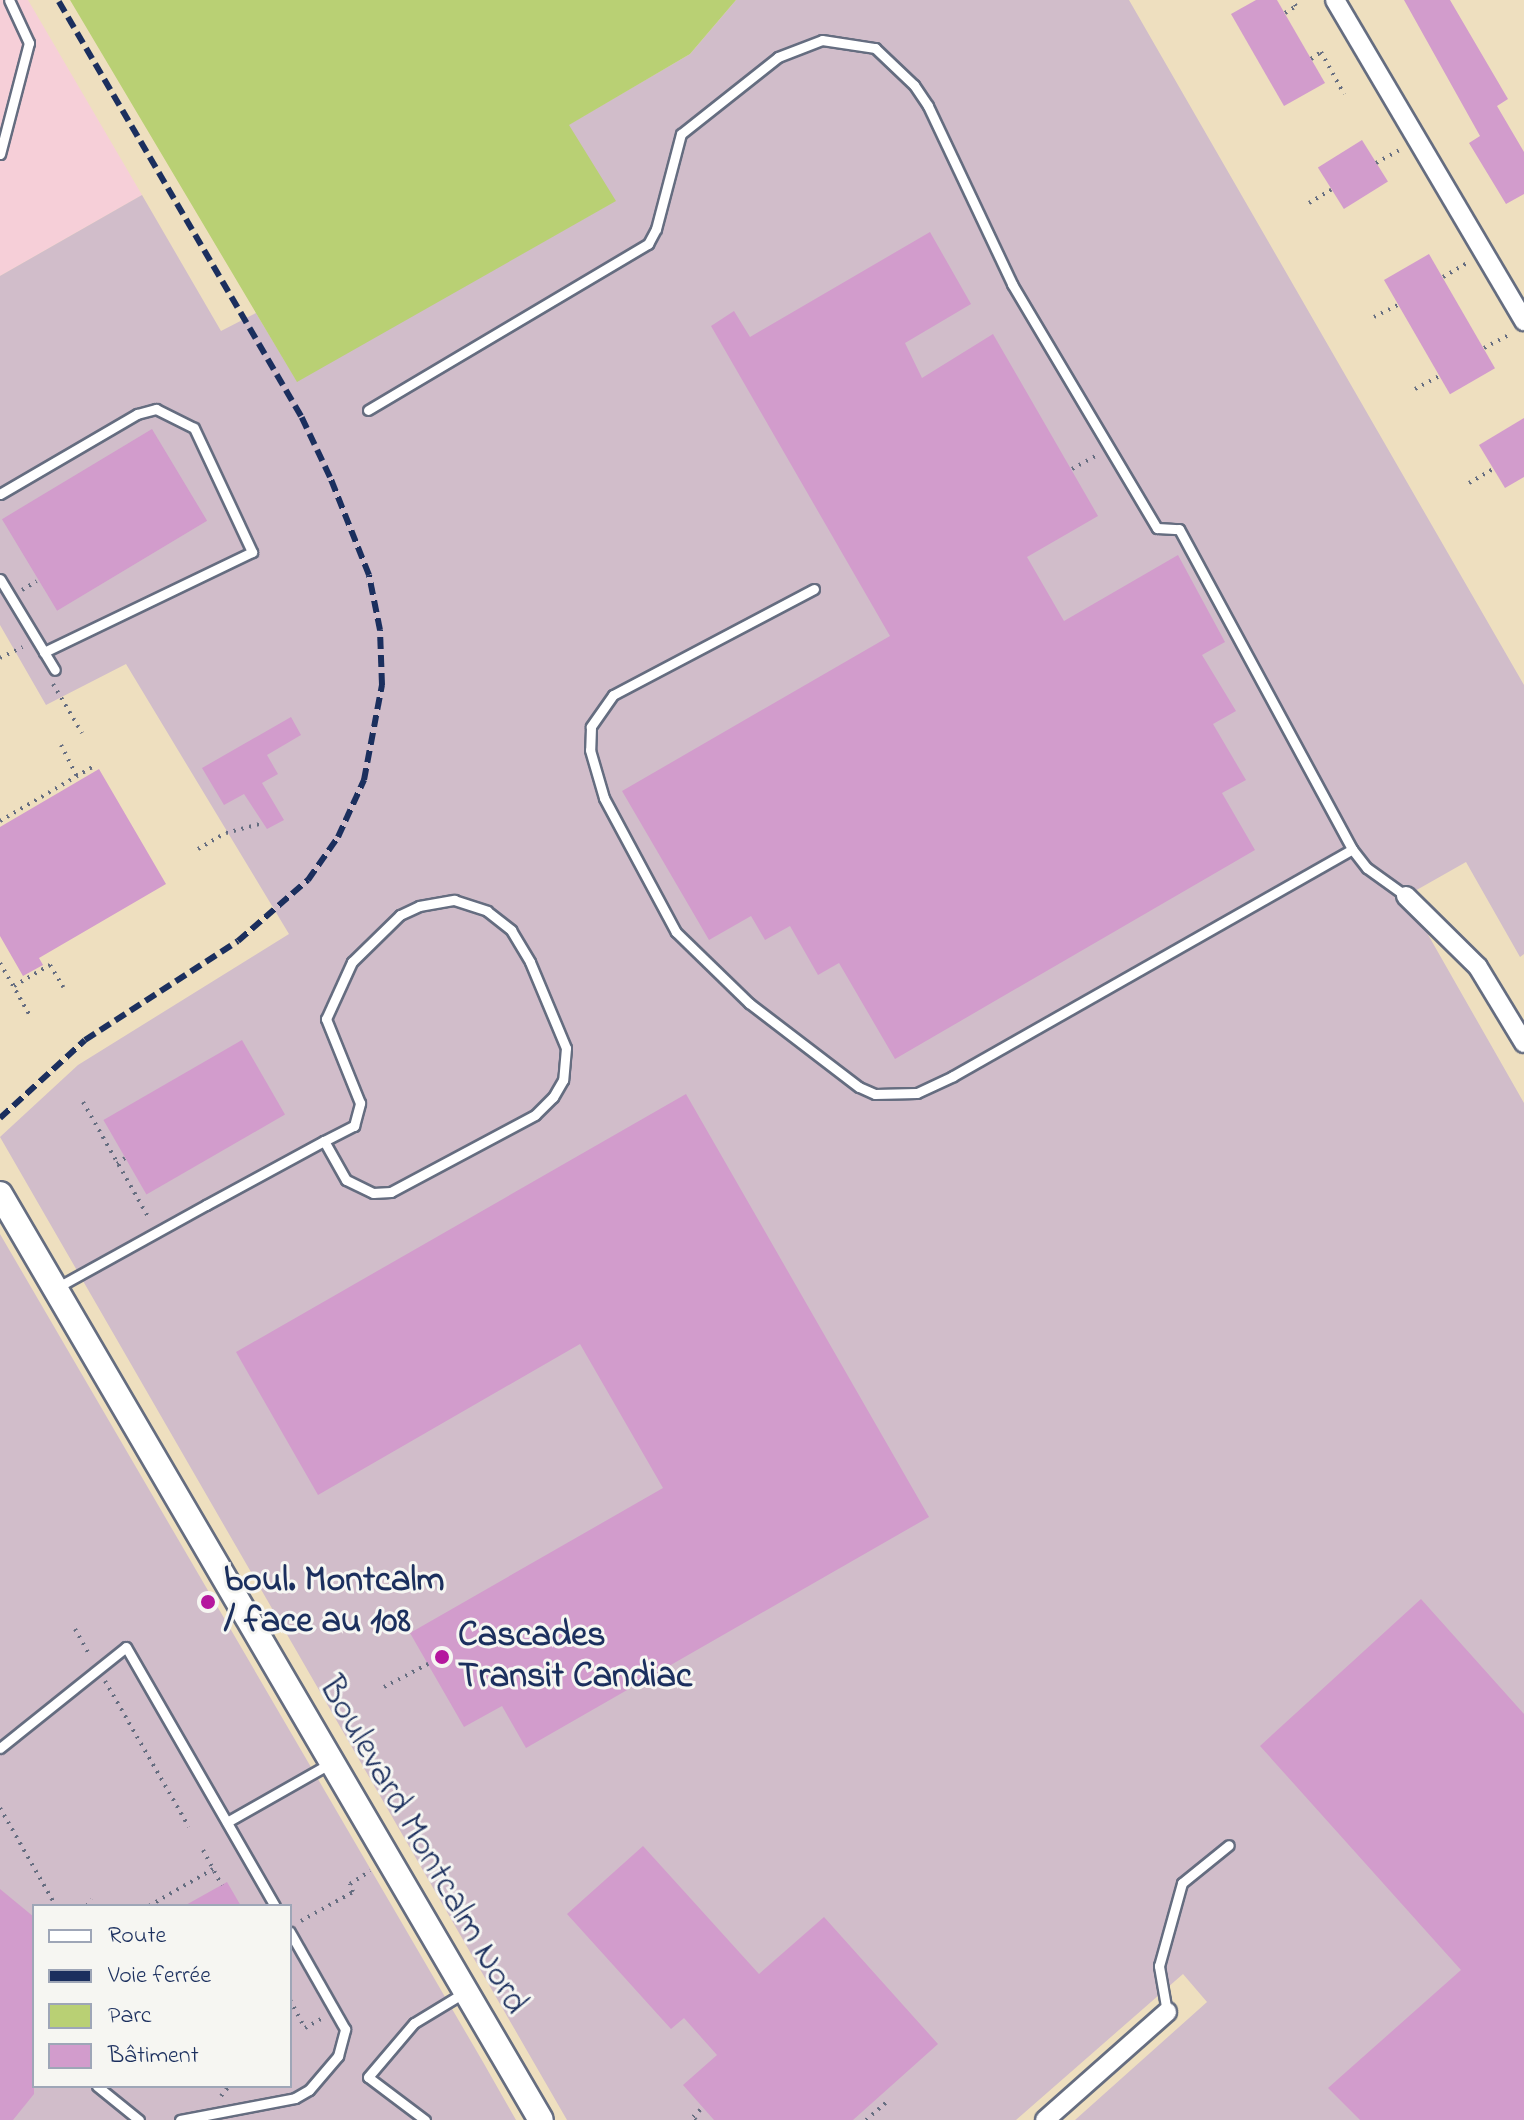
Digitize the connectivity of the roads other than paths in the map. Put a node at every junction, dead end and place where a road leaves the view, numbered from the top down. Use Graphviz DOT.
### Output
graph roads {
  1 [pos="9,0"];
  2 [pos="1335,0"];
  3 [pos="0,154"];
  4 [pos="1524,324"];
  5 [pos="368,410"];
  6 [pos="0,494"];
  7 [pos="0,579"];
  8 [pos="814,589"];
  9 [pos="44,652"];
  10 [pos="55,670"];
  11 [pos="1352,849"];
  12 [pos="1406,896"];
  13 [pos="314,1015"];
  14 [pos="326,1019"];
  15 [pos="1524,1043"];
  16 [pos="324,1141"];
  17 [pos="0,1194"];
  18 [pos="55,1288"];
  19 [pos="0,1748"];
  20 [pos="331,1763"];
  21 [pos="227,1822"];
  22 [pos="1229,1845"];
  23 [pos="274,1904"];
  24 [pos="292,1936"];
  25 [pos="465,1992"];
  26 [pos="1167,2012"];
  27 [pos="99,2088"];
  28 [pos="533,2118"];
  29 [pos="139,2120"];
  30 [pos="180,2120"];
  31 [pos="425,2120"];
  32 [pos="1045,2120"];
  1 -- 3 [label="lane"];
  2 -- 4 [label="street"];
  5 -- 11 [label="lane"];
  6 -- 9 [label="lane"];
  7 -- 9 [label="lane"];
  8 -- 11 [label="lane"];
  9 -- 10 [label="lane"];
  11 -- 12 [label="lane"];
  12 -- 15 [label="street"];
  13 -- 14 [label="lane"];
  14 -- 16 [label="lane"];
  14 -- 16 [label="lane"];
  16 -- 18 [label="lane"];
  17 -- 18 [label="street, Boulevard Montcalm Nord"];
  18 -- 20 [label="street, Boulevard Montcalm Nord"];
  19 -- 21 [label="lane"];
  20 -- 21 [label="lane"];
  20 -- 25 [label="street, Boulevard Montcalm Nord"];
  21 -- 23 [label="lane"];
  22 -- 26 [label="lane"];
  24 -- 30 [label="lane"];
  25 -- 28 [label="street, Boulevard Montcalm Nord"];
  25 -- 31 [label="lane"];
  26 -- 32 [label="street"];
  27 -- 29 [label="lane"];
}
